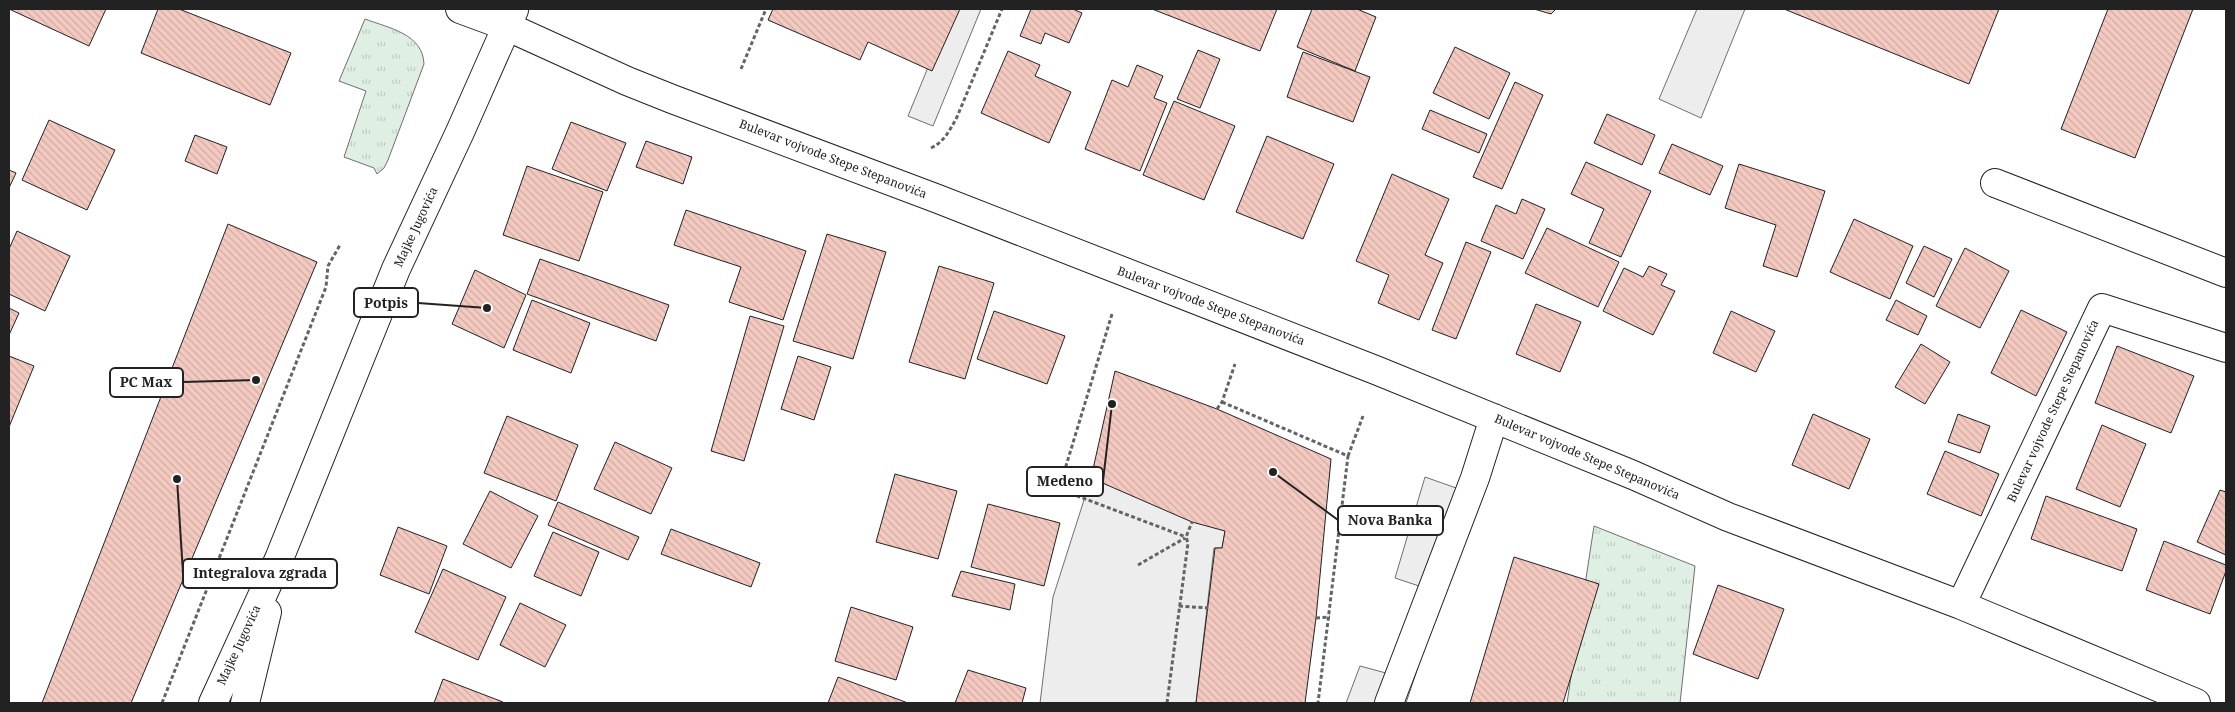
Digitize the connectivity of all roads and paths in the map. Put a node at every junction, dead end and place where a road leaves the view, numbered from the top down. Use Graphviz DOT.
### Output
graph roads {
  1 [pos="460,9"];
  2 [pos="766,9"];
  3 [pos="1002,9"];
  4 [pos="511,17"];
  5 [pos="741,68"];
  6 [pos="930,148"];
  7 [pos="1995,183"];
  8 [pos="340,245"];
  9 [pos="2226,274"];
  10 [pos="1112,314"];
  11 [pos="2226,348"];
  12 [pos="1235,364"];
  13 [pos="1222,402"];
  14 [pos="1217,409"];
  15 [pos="1363,416"];
  16 [pos="1494,418"];
  17 [pos="1348,456"];
  18 [pos="1192,522"];
  19 [pos="1186,537"];
  20 [pos="279,559"];
  21 [pos="1138,565"];
  22 [pos="1961,605"];
  23 [pos="1179,606"];
  24 [pos="1208,608"];
  25 [pos="1330,616"];
  26 [pos="1316,618"];
  27 [pos="2189,702"];
  28 [pos="162,703"];
  29 [pos="213,703"];
  30 [pos="245,703"];
  31 [pos="1167,703"];
  32 [pos="1318,703"];
  33 [pos="1389,703"];
  1 -- 4 [label="street, Bulevar vojvode Stepe Stepanovića"];
  2 -- 5 [label="path"];
  3 -- 6 [label="path"];
  4 -- 16 [label="street, Bulevar vojvode Stepe Stepanovića"];
  4 -- 20 [label="street, Majke Jugovića"];
  7 -- 9 [label="street"];
  8 -- 28 [label="path"];
  10 -- 19 [label="path"];
  11 -- 22 [label="street, Bulevar vojvode Stepe Stepanovića"];
  12 -- 13 [label="path"];
  13 -- 14 [label="path"];
  13 -- 17 [label="path"];
  15 -- 17 [label="path"];
  16 -- 22 [label="street, Bulevar vojvode Stepe Stepanovića"];
  16 -- 33 [label="street"];
  17 -- 25 [label="path"];
  18 -- 19 [label="path"];
  19 -- 21 [label="path"];
  19 -- 23 [label="path"];
  20 -- 29 [label="street, Majke Jugovića"];
  20 -- 30 [label="street, Majke Jugovića"];
  22 -- 27 [label="street, Bulevar vojvode Stepe Stepanovića"];
  23 -- 24 [label="path"];
  23 -- 31 [label="path"];
  25 -- 26 [label="path"];
  25 -- 32 [label="path"];
}
